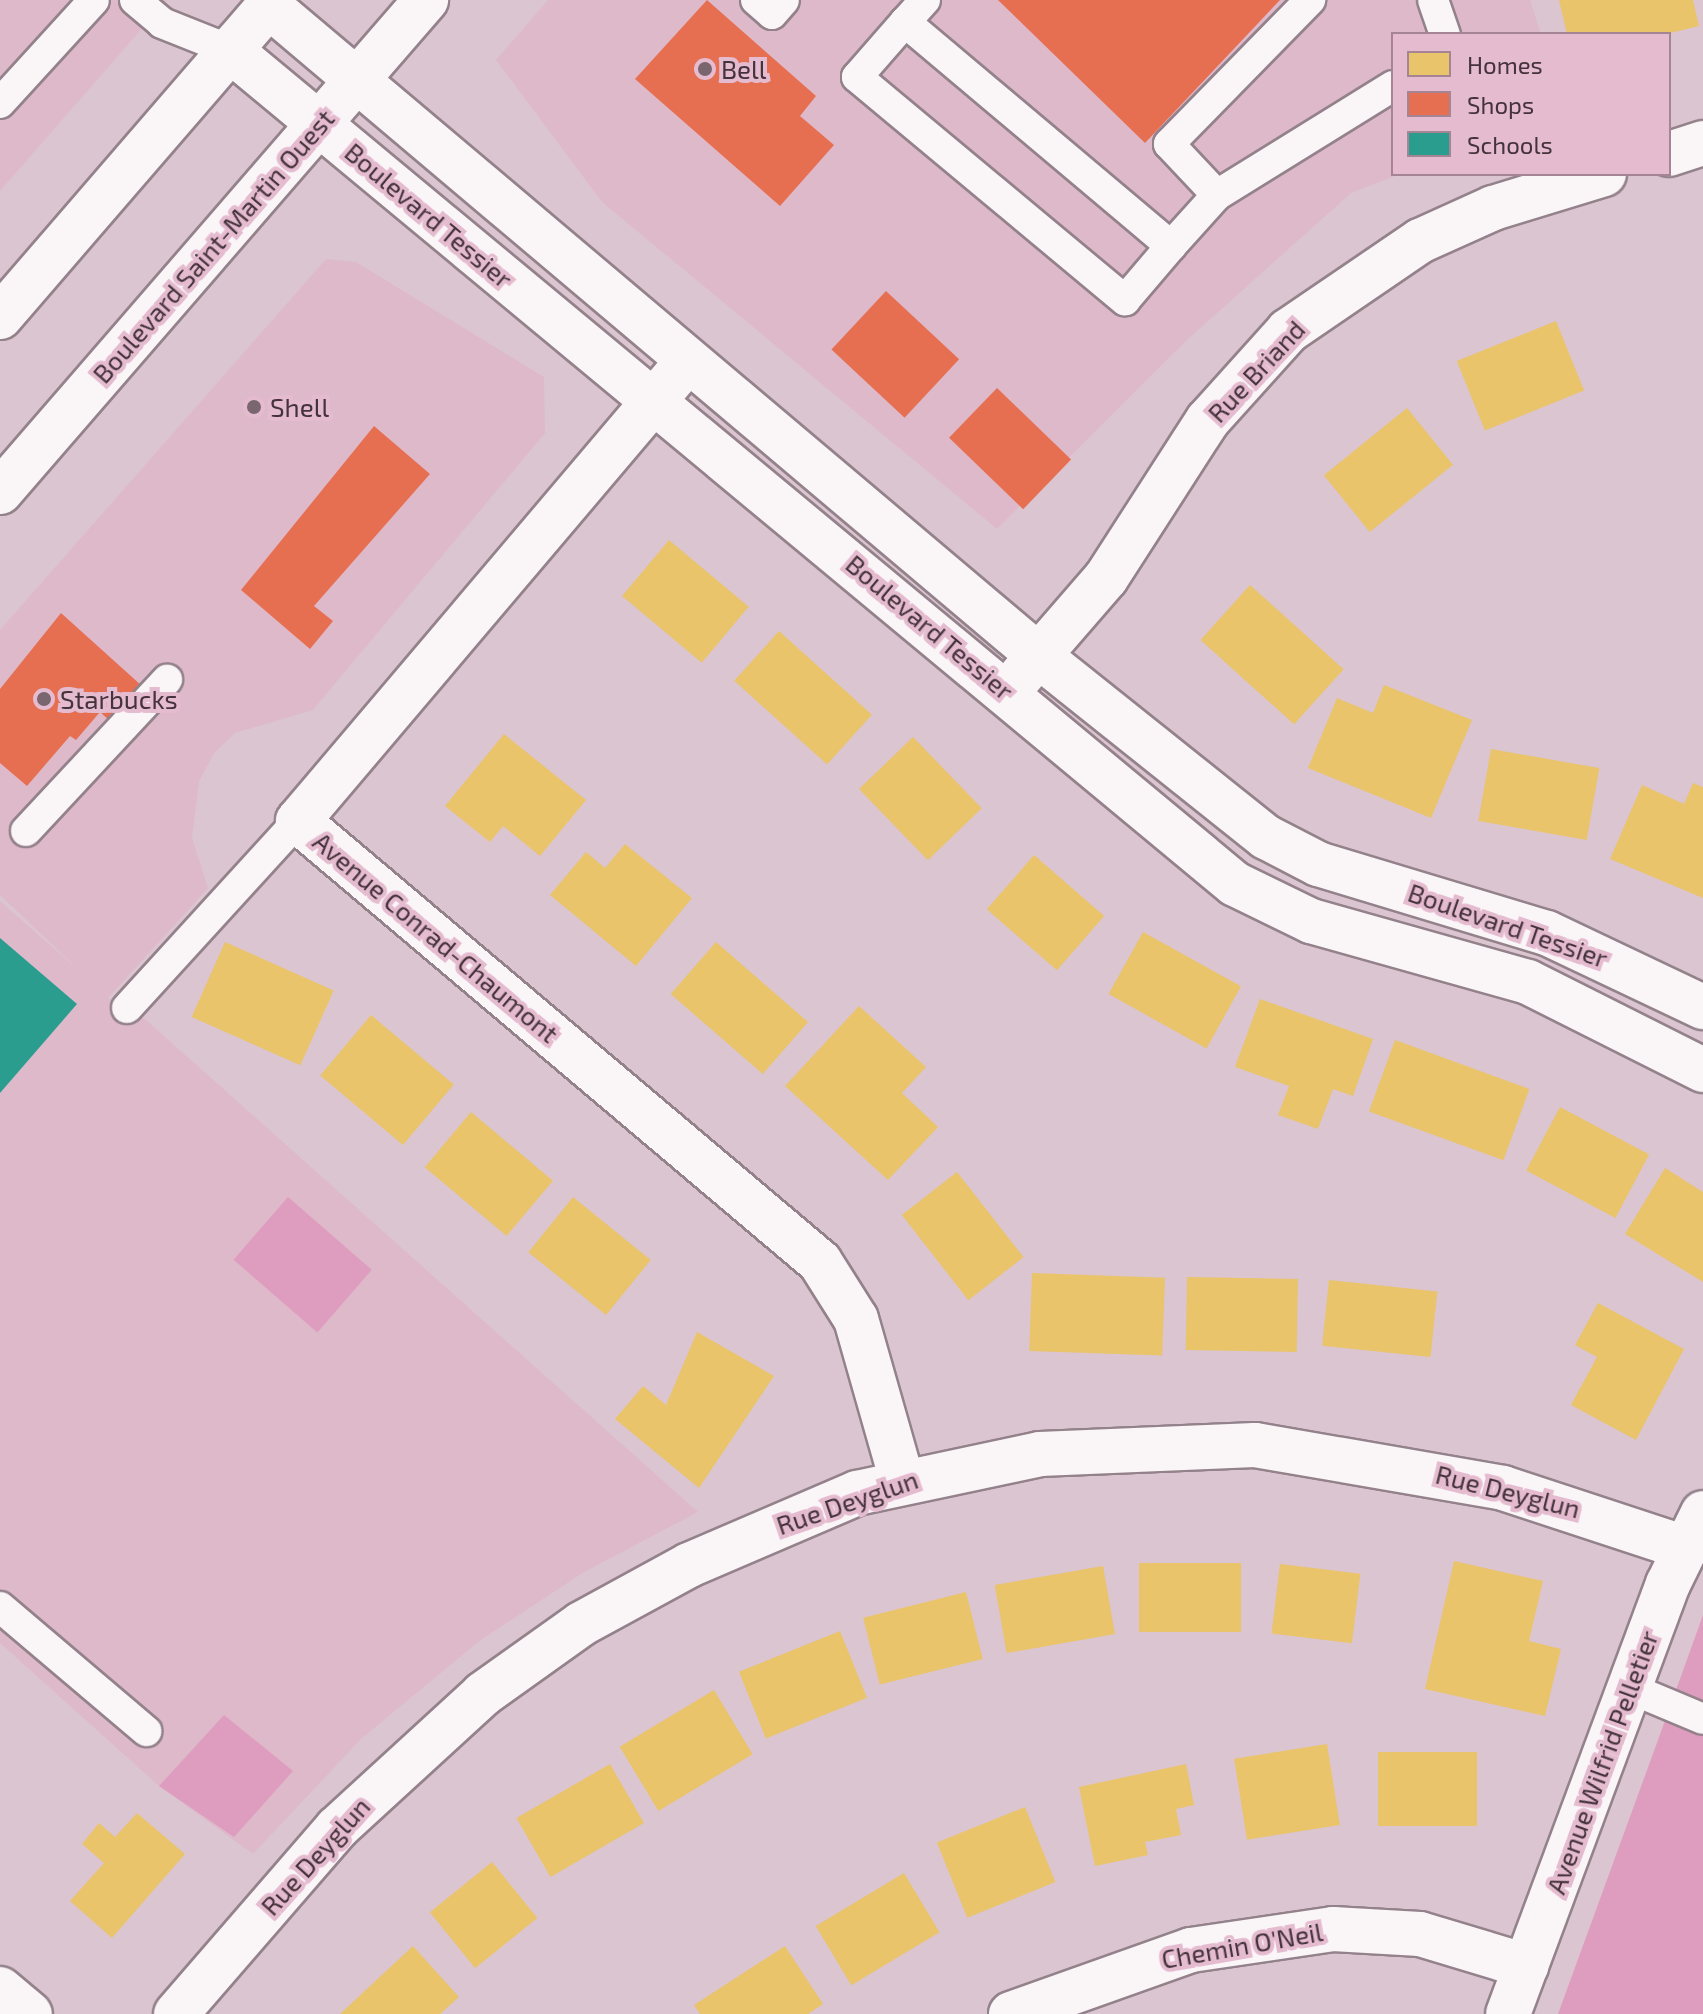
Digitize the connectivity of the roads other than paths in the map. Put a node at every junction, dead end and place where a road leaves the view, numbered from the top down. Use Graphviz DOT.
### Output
graph roads {
  1 [pos="94,0"];
  2 [pos="135,0"];
  3 [pos="426,0"];
  4 [pos="756,0"];
  5 [pos="784,0"];
  6 [pos="1310,0"];
  7 [pos="1433,0"];
  8 [pos="272,3"];
  9 [pos="915,11"];
  10 [pos="1444,32"];
  11 [pos="230,50"];
  12 [pos="357,79"];
  13 [pos="1391,87"];
  14 [pos="0,103"];
  15 [pos="319,123"];
  16 [pos="1703,143"];
  17 [pos="1671,153"];
  18 [pos="1598,176"];
  19 [pos="1217,195"];
  20 [pos="1171,246"];
  21 [pos="0,317"];
  22 [pos="690,359"];
  23 [pos="655,399"];
  24 [pos="0,492"];
  25 [pos="1039,656"];
  26 [pos="167,680"];
  27 [pos="1008,691"];
  28 [pos="298,821"];
  29 [pos="26,831"];
  30 [pos="1703,1007"];
  31 [pos="127,1008"];
  32 [pos="1703,1070"];
  33 [pos="902,1480"];
  34 [pos="1694,1531"];
  35 [pos="0,1607"];
  36 [pos="1629,1688"];
  37 [pos="1703,1719"];
  38 [pos="146,1731"];
  39 [pos="1526,1966"];
  40 [pos="0,1989"];
  41 [pos="30,2014"];
  42 [pos="176,2014"];
  43 [pos="1011,2014"];
  44 [pos="1508,2014"];
  1 -- 14 [label="lane"];
  2 -- 11 [label="lane"];
  3 -- 12 [label="street, Boulevard Saint-Martin Ouest"];
  4 -- 5 [label="lane"];
  6 -- 19 [label="lane"];
  7 -- 10 [label="lane"];
  8 -- 11 [label="street"];
  8 -- 12 [label="street, Boulevard Tessier"];
  9 -- 20 [label="lane"];
  9 -- 20 [label="lane"];
  11 -- 15 [label="street, Boulevard Tessier"];
  11 -- 21 [label="street"];
  12 -- 15 [label="street, Boulevard Saint-Martin Ouest"];
  12 -- 22 [label="street, Boulevard Tessier"];
  13 -- 19 [label="lane"];
  15 -- 23 [label="street, Boulevard Tessier"];
  15 -- 24 [label="street, Boulevard Saint-Martin Ouest"];
  16 -- 17 [label="street"];
  18 -- 25 [label="street, Rue Briand"];
  19 -- 20 [label="lane"];
  22 -- 23 [label="street, Avenue Conrad-Chaumont"];
  22 -- 25 [label="street, Boulevard Tessier"];
  23 -- 27 [label="street, Boulevard Tessier"];
  23 -- 28 [label="street, Avenue Conrad-Chaumont"];
  25 -- 27 [label="street, Rue Briand"];
  25 -- 30 [label="street, Boulevard Tessier"];
  26 -- 29 [label="lane"];
  27 -- 32 [label="street, Boulevard Tessier"];
  28 -- 31 [label="lane"];
  28 -- 33 [label="street, Avenue Conrad-Chaumont"];
  33 -- 34 [label="street, Rue Deyglun"];
  33 -- 42 [label="street, Rue Deyglun"];
  34 -- 36 [label="street, Avenue Wilfrid Pelletier"];
  35 -- 38 [label="lane"];
  36 -- 37 [label="lane"];
  36 -- 39 [label="street, Avenue Wilfrid Pelletier"];
  39 -- 43 [label="street, Chemin O'Neil"];
  39 -- 44 [label="street, Avenue Wilfrid Pelletier"];
  40 -- 41 [label="street"];
}
